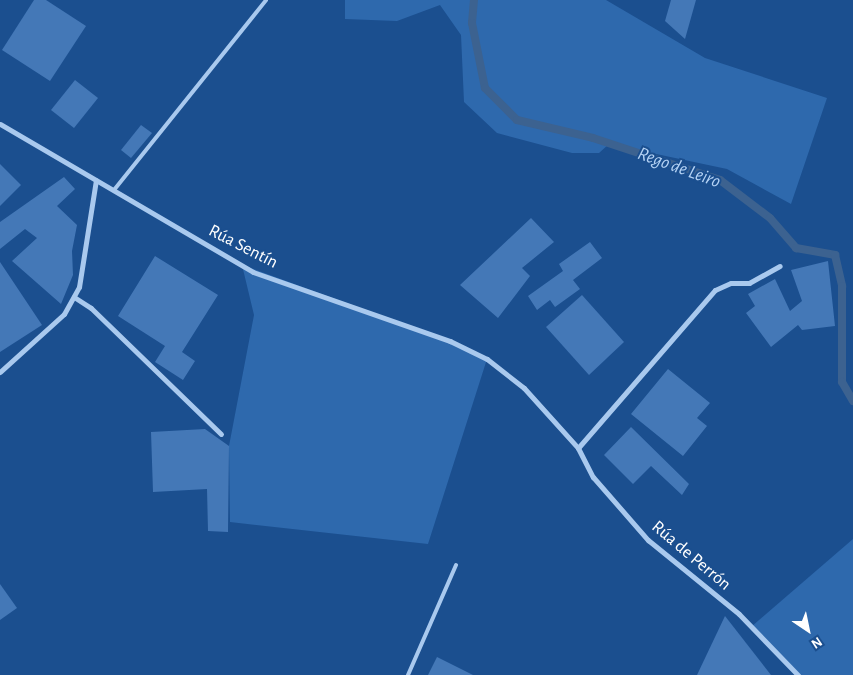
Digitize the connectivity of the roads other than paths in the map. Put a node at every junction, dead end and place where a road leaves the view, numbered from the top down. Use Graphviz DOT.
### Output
graph roads {
  1 [pos="266,0"];
  2 [pos="0,124"];
  3 [pos="96,180"];
  4 [pos="114,190"];
  5 [pos="780,266"];
  6 [pos="74,297"];
  7 [pos="415,328"];
  8 [pos="0,372"];
  9 [pos="221,434"];
  10 [pos="578,448"];
  11 [pos="456,565"];
  12 [pos="408,675"];
  13 [pos="798,675"];
  1 -- 4 [label="lane"];
  2 -- 3 [label="street, Rúa Sentín"];
  3 -- 4 [label="street, Rúa Sentín"];
  3 -- 6 [label="street"];
  4 -- 7 [label="street, Rúa Sentín"];
  5 -- 10 [label="street"];
  6 -- 8 [label="street"];
  6 -- 9 [label="street"];
  7 -- 10 [label="street, Rúa de Perrón"];
  10 -- 13 [label="street, Rúa de Perrón"];
  11 -- 12 [label="lane"];
}
